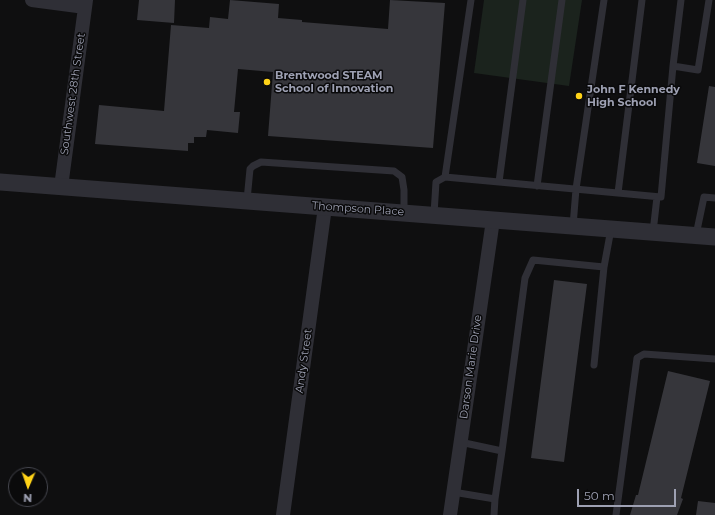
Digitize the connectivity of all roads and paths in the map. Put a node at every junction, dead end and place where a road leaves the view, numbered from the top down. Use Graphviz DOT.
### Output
graph roads {
  1 [pos="32,0"];
  2 [pos="471,0"];
  3 [pos="523,0"];
  4 [pos="562,0"];
  5 [pos="604,0"];
  6 [pos="642,0"];
  7 [pos="681,0"];
  8 [pos="709,0"];
  9 [pos="86,4"];
  10 [pos="673,66"];
  11 [pos="445,178"];
  12 [pos="0,182"];
  13 [pos="499,182"];
  14 [pos="537,186"];
  15 [pos="61,187"];
  16 [pos="576,190"];
  17 [pos="618,193"];
  18 [pos="659,197"];
  19 [pos="715,198"];
  20 [pos="247,200"];
  21 [pos="325,207"];
  22 [pos="404,212"];
  23 [pos="434,214"];
  24 [pos="493,220"];
  25 [pos="573,226"];
  26 [pos="611,229"];
  27 [pos="653,233"];
  28 [pos="696,235"];
  29 [pos="715,237"];
  30 [pos="604,267"];
  31 [pos="715,359"];
  32 [pos="594,365"];
  33 [pos="460,442"];
  34 [pos="502,451"];
  35 [pos="454,492"];
  36 [pos="495,499"];
  37 [pos="283,515"];
  38 [pos="450,515"];
  39 [pos="494,515"];
  40 [pos="616,515"];
  1 -- 9 [label="street"];
  2 -- 11 [label="lane"];
  3 -- 13 [label="lane"];
  4 -- 14 [label="lane"];
  5 -- 16 [label="lane"];
  6 -- 17 [label="lane"];
  7 -- 10 [label="lane"];
  8 -- 10 [label="lane"];
  9 -- 15 [label="street, Southwest 28th Street"];
  10 -- 18 [label="lane"];
  11 -- 13 [label="lane"];
  11 -- 23 [label="lane"];
  12 -- 15 [label="street, Thompson Place"];
  13 -- 14 [label="lane"];
  14 -- 16 [label="lane"];
  15 -- 20 [label="street, Thompson Place"];
  16 -- 17 [label="lane"];
  16 -- 25 [label="lane"];
  17 -- 18 [label="lane"];
  18 -- 27 [label="lane"];
  19 -- 28 [label="lane"];
  20 -- 21 [label="street, Thompson Place"];
  20 -- 22 [label="lane"];
  21 -- 22 [label="street, Thompson Place"];
  21 -- 37 [label="street, Andy Street"];
  22 -- 23 [label="street, Thompson Place"];
  23 -- 24 [label="street, Thompson Place"];
  24 -- 25 [label="street, Thompson Place"];
  24 -- 33 [label="street, Darson Marie Drive"];
  25 -- 26 [label="street, Thompson Place"];
  26 -- 27 [label="street, Thompson Place"];
  26 -- 30 [label="lane"];
  27 -- 28 [label="street, Thompson Place"];
  28 -- 29 [label="street, Thompson Place"];
  30 -- 32 [label="lane"];
  30 -- 34 [label="lane"];
  31 -- 40 [label="lane"];
  33 -- 34 [label="lane"];
  33 -- 35 [label="street, Darson Marie Drive"];
  34 -- 36 [label="lane"];
  35 -- 36 [label="lane"];
  35 -- 38 [label="street, Darson Marie Drive"];
  36 -- 39 [label="lane"];
}
